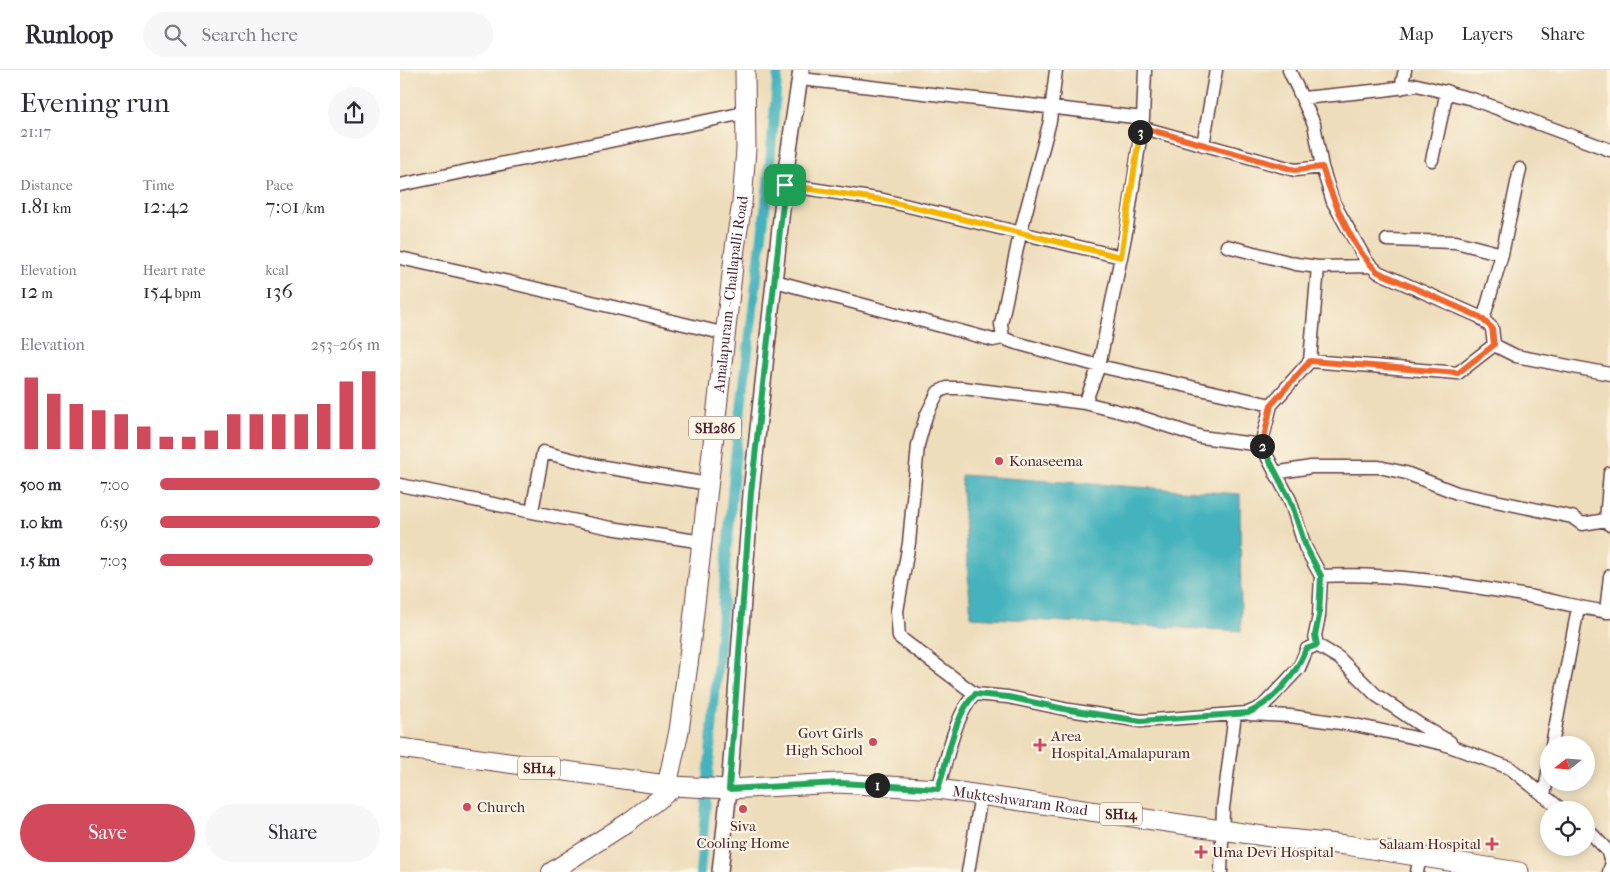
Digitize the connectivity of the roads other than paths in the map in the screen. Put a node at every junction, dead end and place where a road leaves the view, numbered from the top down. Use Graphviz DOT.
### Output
graph roads {
  1 [pos="745,70"];
  2 [pos="1056,70"];
  3 [pos="1145,70"];
  4 [pos="1216,70"];
  5 [pos="1289,70"];
  6 [pos="1405,70"];
  7 [pos="801,74"];
  8 [pos="1401,88"];
  9 [pos="1447,91"];
  10 [pos="1303,98"];
  11 [pos="1052,109"];
  12 [pos="744,113"];
  13 [pos="1142,122"];
  14 [pos="1203,145"];
  15 [pos="1610,150"];
  16 [pos="1432,160"];
  17 [pos="1322,167"];
  18 [pos="1520,168"];
  19 [pos="400,185"];
  20 [pos="785,185"];
  21 [pos="1020,234"];
  22 [pos="1386,240"];
  23 [pos="1227,246"];
  24 [pos="1502,254"];
  25 [pos="1121,257"];
  26 [pos="400,258"];
  27 [pos="1371,266"];
  28 [pos="1318,267"];
  29 [pos="775,281"];
  30 [pos="1484,320"];
  31 [pos="726,334"];
  32 [pos="1003,338"];
  33 [pos="1494,345"];
  34 [pos="1310,361"];
  35 [pos="1098,366"];
  36 [pos="1610,374"];
  37 [pos="1085,403"];
  38 [pos="1271,405"];
  39 [pos="1261,445"];
  40 [pos="1275,473"];
  41 [pos="1610,473"];
  42 [pos="709,484"];
  43 [pos="400,485"];
  44 [pos="1609,491"];
  45 [pos="532,511"];
  46 [pos="1608,523"];
  47 [pos="703,542"];
  48 [pos="1321,576"];
  49 [pos="1610,576"];
  50 [pos="1578,608"];
  51 [pos="1608,612"];
  52 [pos="1317,645"];
  53 [pos="975,694"];
  54 [pos="1241,714"];
  55 [pos="1554,736"];
  56 [pos="1467,751"];
  57 [pos="401,752"];
  58 [pos="672,786"];
  59 [pos="725,789"];
  60 [pos="938,789"];
  61 [pos="1545,791"];
  62 [pos="981,795"];
  63 [pos="1544,796"];
  64 [pos="1550,801"];
  65 [pos="1223,830"];
  66 [pos="1605,839"];
  67 [pos="1610,859"];
  68 [pos="1418,864"];
  69 [pos="1610,868"];
  70 [pos="551,872"];
  71 [pos="720,872"];
  72 [pos="968,872"];
  73 [pos="1222,872"];
  74 [pos="1519,872"];
  75 [pos="1610,872"];
  1 -- 12 [label="main road, Amalapuram - Challapalli Road / SH286"];
  2 -- 11 [label="street"];
  3 -- 13 [label="street"];
  4 -- 14 [label="street"];
  5 -- 10 [label="street"];
  6 -- 8 [label="street"];
  7 -- 11 [label="street"];
  7 -- 20 [label="street"];
  8 -- 9 [label="street"];
  8 -- 10 [label="street"];
  9 -- 15 [label="street"];
  9 -- 16 [label="street"];
  10 -- 17 [label="street"];
  11 -- 13 [label="street"];
  11 -- 21 [label="street"];
  12 -- 19 [label="street"];
  12 -- 31 [label="main road, Amalapuram - Challapalli Road / SH286"];
  13 -- 14 [label="street"];
  13 -- 25 [label="street"];
  14 -- 17 [label="street"];
  17 -- 27 [label="street"];
  18 -- 24 [label="street"];
  20 -- 21 [label="street"];
  20 -- 29 [label="street"];
  21 -- 25 [label="street"];
  21 -- 32 [label="street"];
  22 -- 24 [label="street"];
  23 -- 28 [label="street"];
  24 -- 30 [label="street"];
  25 -- 35 [label="street"];
  26 -- 31 [label="street"];
  27 -- 28 [label="street"];
  27 -- 30 [label="street"];
  28 -- 34 [label="street"];
  29 -- 32 [label="street"];
  29 -- 59 [label="street"];
  30 -- 33 [label="street"];
  31 -- 42 [label="main road, Amalapuram - Challapalli Road / SH286"];
  32 -- 35 [label="street"];
  33 -- 34 [label="street"];
  33 -- 36 [label="street"];
  34 -- 38 [label="street"];
  35 -- 37 [label="street"];
  35 -- 38 [label="street"];
  37 -- 39 [label="street"];
  37 -- 53 [label="street"];
  38 -- 39 [label="street"];
  39 -- 40 [label="street"];
  40 -- 46 [label="street"];
  40 -- 48 [label="street"];
  41 -- 44 [label="street"];
  42 -- 45 [label="street"];
  42 -- 47 [label="main road, Amalapuram - Challapalli Road / SH286"];
  43 -- 45 [label="street"];
  44 -- 46 [label="street"];
  45 -- 47 [label="street"];
  47 -- 58 [label="main road, Amalapuram - Challapalli Road / SH286"];
  48 -- 50 [label="street"];
  48 -- 52 [label="street"];
  49 -- 51 [label="street"];
  50 -- 51 [label="street"];
  50 -- 55 [label="street"];
  52 -- 54 [label="street"];
  52 -- 56 [label="street"];
  53 -- 54 [label="street"];
  53 -- 60 [label="street"];
  54 -- 56 [label="street"];
  54 -- 65 [label="street"];
  56 -- 63 [label="street"];
  57 -- 58 [label="main road, Mukteshwaram Road / SH14"];
  58 -- 59 [label="main road, Mukteshwaram Road / SH14"];
  58 -- 70 [label="main road"];
  59 -- 60 [label="main road, Mukteshwaram Road / SH14"];
  59 -- 71 [label="street"];
  60 -- 62 [label="main road, Mukteshwaram Road / SH14"];
  61 -- 63 [label="street"];
  62 -- 65 [label="main road, Mukteshwaram Road / SH14"];
  62 -- 72 [label="street"];
  63 -- 64 [label="street"];
  65 -- 68 [label="main road, Mukteshwaram Road / SH14"];
  65 -- 73 [label="street"];
  66 -- 67 [label="street"];
  68 -- 74 [label="main road, Mukteshwaram Road / SH14"];
  69 -- 75 [label="street"];
}
